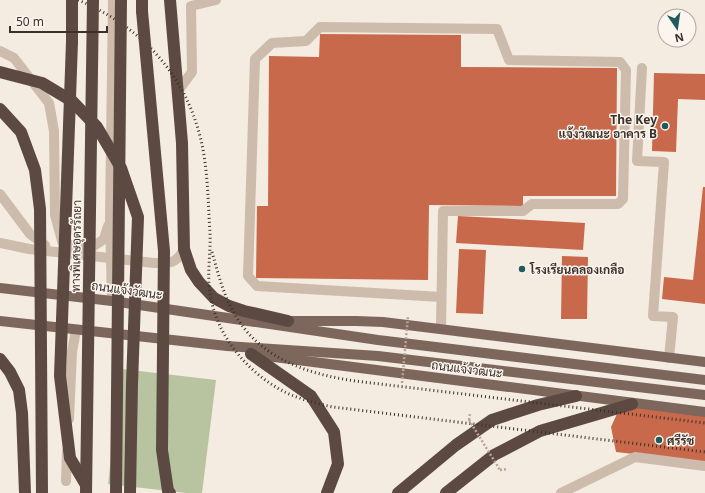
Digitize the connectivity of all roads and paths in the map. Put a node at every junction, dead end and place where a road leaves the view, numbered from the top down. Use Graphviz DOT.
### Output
graph roads {
  1 [pos="72,0"];
  2 [pos="93,0"];
  3 [pos="114,0"];
  4 [pos="121,0"];
  5 [pos="170,0"];
  6 [pos="216,0"];
  7 [pos="142,5"];
  8 [pos="0,51"];
  9 [pos="642,68"];
  10 [pos="0,72"];
  11 [pos="178,91"];
  12 [pos="0,109"];
  13 [pos="0,194"];
  14 [pos="107,241"];
  15 [pos="0,243"];
  16 [pos="184,249"];
  17 [pos="58,252"];
  18 [pos="99,256"];
  19 [pos="111,258"];
  20 [pos="0,288"];
  21 [pos="441,297"];
  22 [pos="112,301"];
  23 [pos="408,316"];
  24 [pos="250,320"];
  25 [pos="0,321"];
  26 [pos="288,321"];
  27 [pos="441,329"];
  28 [pos="76,330"];
  29 [pos="227,346"];
  30 [pos="250,354"];
  31 [pos="669,358"];
  32 [pos="0,359"];
  33 [pos="705,362"];
  34 [pos="705,380"];
  35 [pos="402,383"];
  36 [pos="705,395"];
  37 [pos="576,396"];
  38 [pos="632,404"];
  39 [pos="705,412"];
  40 [pos="470,413"];
  41 [pos="705,466"];
  42 [pos="507,469"];
  43 [pos="66,481"];
  44 [pos="25,493"];
  45 [pos="42,493"];
  46 [pos="86,493"];
  47 [pos="90,493"];
  48 [pos="116,493"];
  49 [pos="130,493"];
  50 [pos="170,493"];
  51 [pos="327,493"];
  52 [pos="398,493"];
  53 [pos="446,493"];
  54 [pos="561,493"];
  1 -- 47 [label="highway, bridge"];
  2 -- 46 [label="highway, ทางพิเศษอุดรรัถยา, bridge"];
  3 -- 14 [label="street"];
  4 -- 48 [label="highway, bridge"];
  5 -- 11 [label="highway"];
  6 -- 11 [label="street"];
  7 -- 50 [label="highway, bridge"];
  8 -- 14 [label="street"];
  9 -- 31 [label="street"];
  10 -- 49 [label="highway, bridge"];
  11 -- 16 [label="highway"];
  12 -- 45 [label="highway, bridge"];
  13 -- 17 [label="street"];
  14 -- 18 [label="street"];
  14 -- 19 [label="street"];
  15 -- 17 [label="street"];
  16 -- 19 [label="street"];
  16 -- 26 [label="highway"];
  17 -- 18 [label="street"];
  18 -- 19 [label="street"];
  19 -- 22 [label="street"];
  20 -- 22 [label="main road, ถนนแจ้งวัฒนะ"];
  21 -- 21 [label="street"];
  21 -- 27 [label="street"];
  22 -- 24 [label="main road, ถนนแจ้งวัฒนะ"];
  23 -- 35 [label="path, bridge"];
  24 -- 26 [label="main road, ถนนแจ้งวัฒนะ"];
  24 -- 34 [label="main road, ถนนแจ้งวัฒนะ"];
  25 -- 28 [label="main road, ถนนแจ้งวัฒนะ"];
  26 -- 27 [label="main road, ถนนแจ้งวัฒนะ"];
  27 -- 31 [label="main road, ถนนแจ้งวัฒนะ"];
  28 -- 29 [label="main road, ถนนแจ้งวัฒนะ"];
  28 -- 43 [label="street"];
  29 -- 30 [label="main road, ถนนแจ้งวัฒนะ"];
  29 -- 36 [label="main road, ถนนแจ้งวัฒนะ"];
  30 -- 37 [label="main road, ถนนแจ้งวัฒนะ"];
  30 -- 51 [label="highway"];
  31 -- 33 [label="main road, ถนนแจ้งวัฒนะ"];
  32 -- 44 [label="highway"];
  37 -- 38 [label="main road, ถนนแจ้งวัฒนะ"];
  37 -- 52 [label="highway"];
  38 -- 39 [label="main road, ถนนแจ้งวัฒนะ"];
  38 -- 53 [label="highway"];
  40 -- 42 [label="path, bridge"];
  41 -- 54 [label="street"];
}
